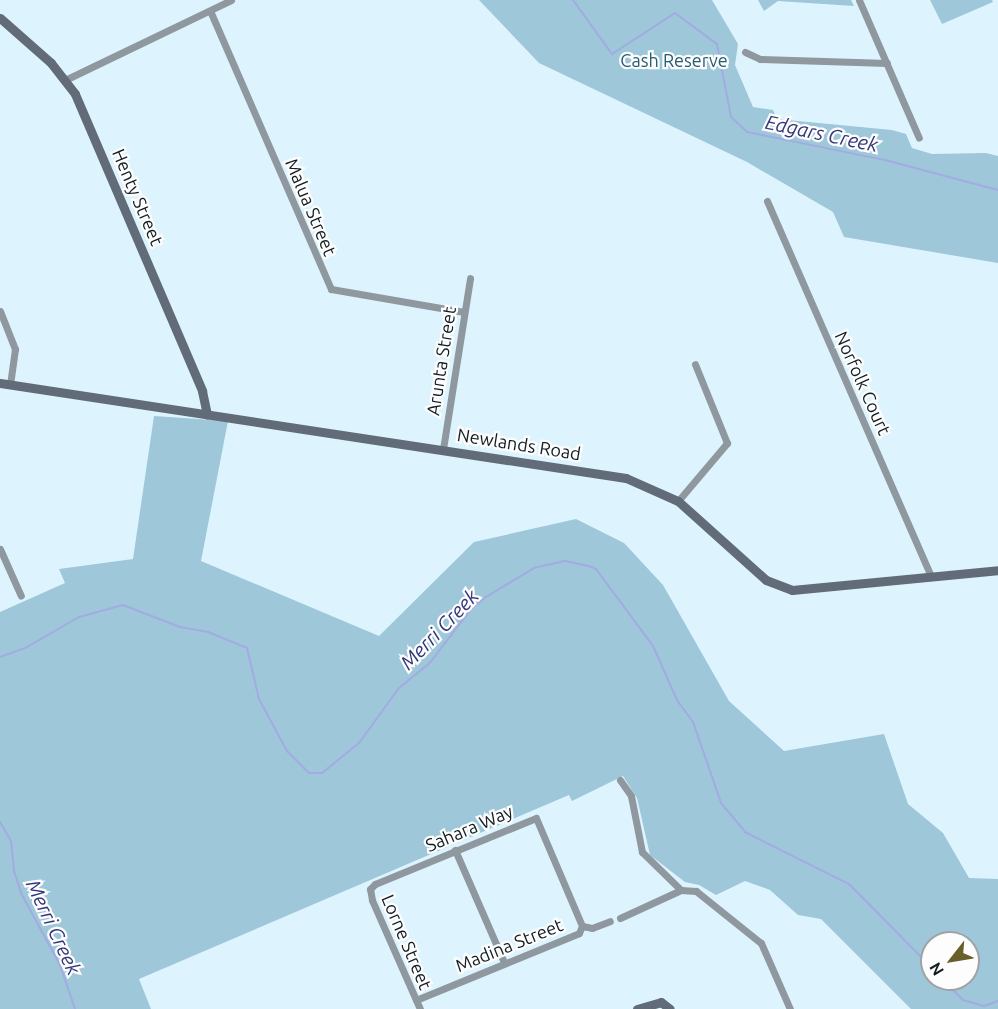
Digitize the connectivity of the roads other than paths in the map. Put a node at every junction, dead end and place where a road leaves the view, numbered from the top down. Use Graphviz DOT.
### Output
graph roads {
  1 [pos="231,0"];
  2 [pos="859,0"];
  3 [pos="211,13"];
  4 [pos="0,18"];
  5 [pos="745,52"];
  6 [pos="886,63"];
  7 [pos="67,79"];
  8 [pos="919,138"];
  9 [pos="767,201"];
  10 [pos="470,278"];
  11 [pos="0,311"];
  12 [pos="464,312"];
  13 [pos="695,364"];
  14 [pos="5,383"];
  15 [pos="207,414"];
  16 [pos="443,449"];
  17 [pos="678,501"];
  18 [pos="0,549"];
  19 [pos="998,570"];
  20 [pos="931,578"];
  21 [pos="21,596"];
  22 [pos="620,780"];
  23 [pos="455,850"];
  24 [pos="372,886"];
  25 [pos="681,890"];
  26 [pos="620,918"];
  27 [pos="610,921"];
  28 [pos="582,926"];
  29 [pos="504,962"];
  30 [pos="416,1000"];
  31 [pos="420,1009"];
  32 [pos="637,1009"];
  33 [pos="670,1009"];
  34 [pos="790,1009"];
  1 -- 3 [label="street"];
  2 -- 6 [label="street"];
  3 -- 7 [label="street"];
  3 -- 12 [label="street, Malua Street"];
  4 -- 7 [label="street, Henty Street"];
  5 -- 6 [label="street"];
  6 -- 8 [label="street"];
  7 -- 15 [label="street, Henty Street"];
  9 -- 20 [label="street, Norfolk Court"];
  10 -- 12 [label="street, Arunta Street"];
  11 -- 14 [label="street"];
  12 -- 16 [label="street, Arunta Street"];
  13 -- 17 [label="street"];
  14 -- 15 [label="street, Newlands Road"];
  15 -- 16 [label="street, Newlands Road"];
  16 -- 17 [label="street, Newlands Road"];
  17 -- 20 [label="street, Newlands Road"];
  18 -- 21 [label="street"];
  19 -- 20 [label="street, Newlands Road"];
  22 -- 25 [label="street"];
  23 -- 24 [label="street, Sahara Way"];
  23 -- 28 [label="street, Sahara Way"];
  23 -- 29 [label="street"];
  24 -- 30 [label="street, Lorne Street"];
  25 -- 26 [label="street"];
  25 -- 34 [label="street"];
  27 -- 28 [label="street, Madina Street"];
  28 -- 29 [label="street, Madina Street"];
  29 -- 30 [label="street, Madina Street"];
  30 -- 31 [label="street, Lorne Street"];
  32 -- 33 [label="street"];
}
